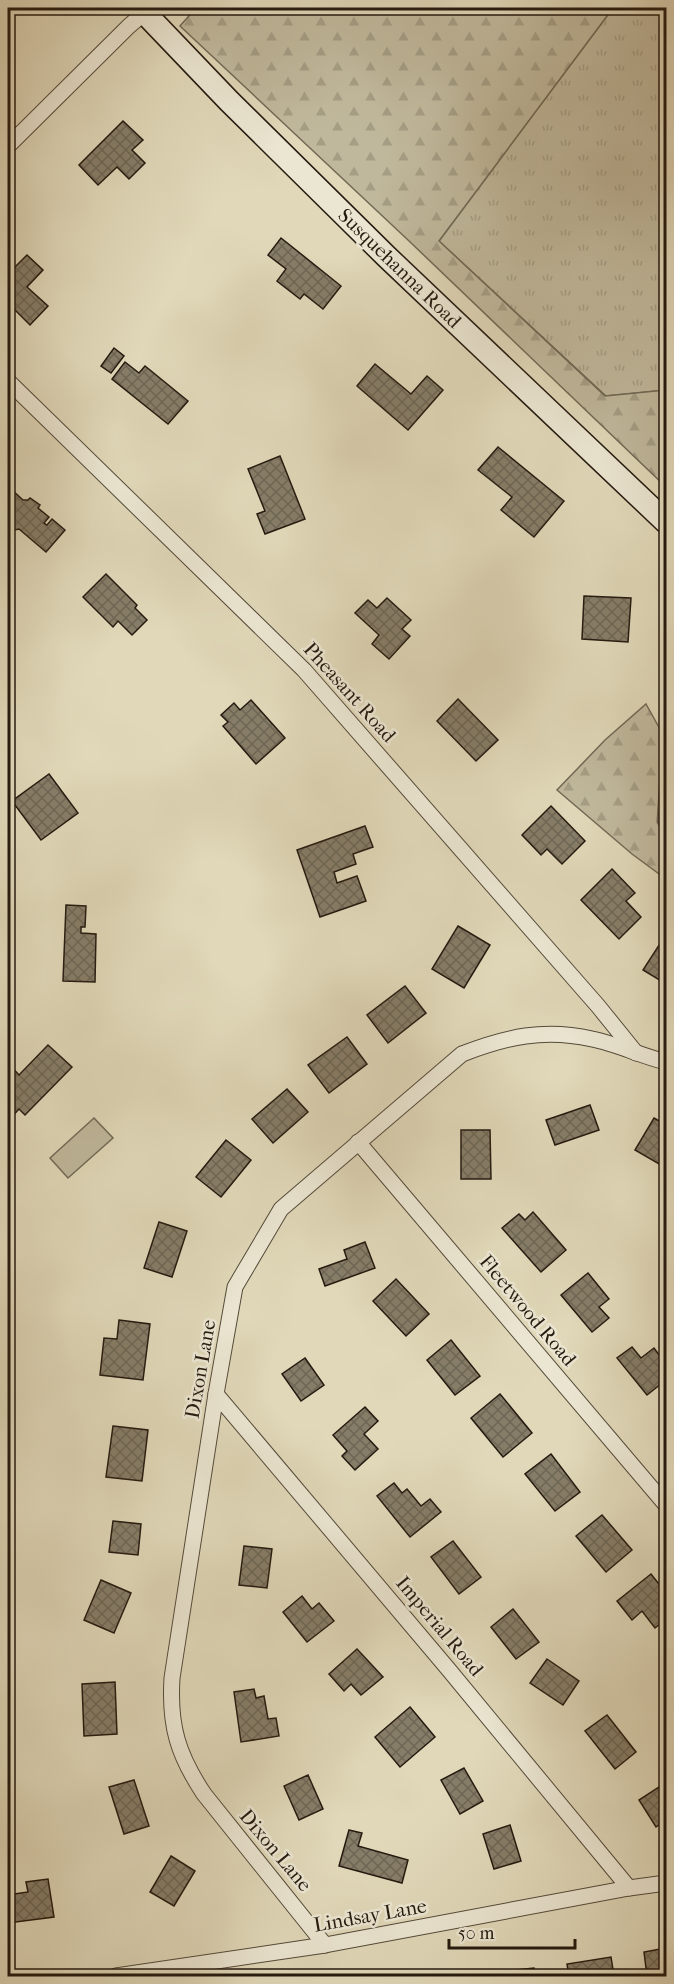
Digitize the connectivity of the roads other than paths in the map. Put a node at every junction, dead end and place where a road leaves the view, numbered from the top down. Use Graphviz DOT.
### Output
graph roads {
  1 [pos="145,9"];
  2 [pos="8,146"];
  3 [pos="8,381"];
  4 [pos="666,522"];
  5 [pos="636,1053"];
  6 [pos="666,1062"];
  7 [pos="358,1142"];
  8 [pos="216,1394"];
  9 [pos="666,1505"];
  10 [pos="666,1883"];
  11 [pos="629,1888"];
  12 [pos="325,1945"];
  13 [pos="116,1977"];
  1 -- 2 [label="street"];
  1 -- 4 [label="main road, Susquehanna Road"];
  3 -- 5 [label="street, Pheasant Road"];
  5 -- 6 [label="street, Dixon Lane"];
  5 -- 7 [label="street, Dixon Lane"];
  7 -- 8 [label="street, Dixon Lane"];
  7 -- 9 [label="street, Fleetwood Road"];
  8 -- 11 [label="street, Imperial Road"];
  8 -- 12 [label="street, Dixon Lane"];
  10 -- 11 [label="street, Lindsay Lane"];
  11 -- 12 [label="street, Lindsay Lane"];
  12 -- 13 [label="street, Lindsay Lane"];
}
